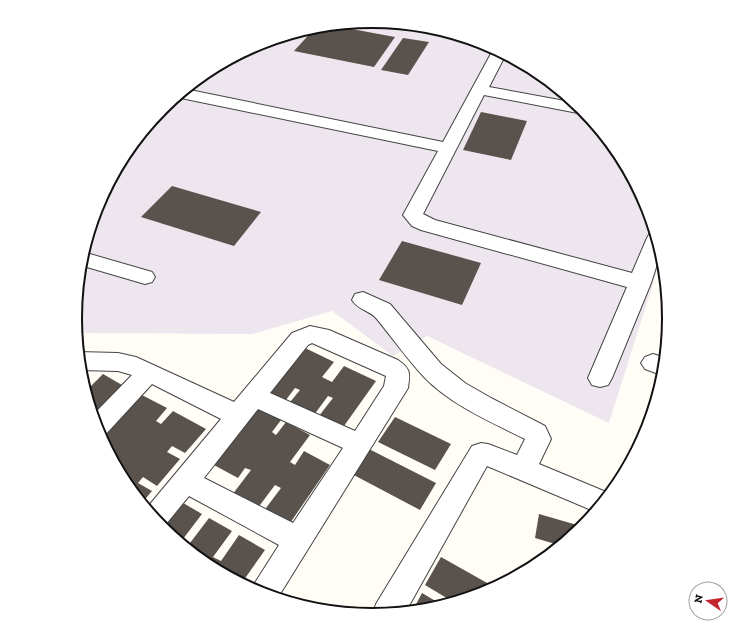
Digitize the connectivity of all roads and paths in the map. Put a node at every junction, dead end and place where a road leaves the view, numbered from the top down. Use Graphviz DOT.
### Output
graph roads {
  1 [pos="497,57"];
  2 [pos="480,90"];
  3 [pos="187,94"];
  4 [pos="571,107"];
  5 [pos="449,148"];
  6 [pos="654,247"];
  7 [pos="87,260"];
  8 [pos="145,276"];
  9 [pos="640,283"];
  10 [pos="363,300"];
  11 [pos="85,361"];
  12 [pos="148,372"];
  13 [pos="600,378"];
  14 [pos="253,396"];
  15 [pos="237,415"];
  16 [pos="101,423"];
  17 [pos="359,444"];
  18 [pos="524,469"];
  19 [pos="185,481"];
  20 [pos="598,500"];
  21 [pos="158,515"];
  22 [pos="298,540"];
  23 [pos="267,589"];
  24 [pos="390,608"];
  1 -- 2 [label="street"];
  2 -- 4 [label="street"];
  2 -- 5 [label="street"];
  3 -- 5 [label="street"];
  5 -- 9 [label="street"];
  6 -- 9 [label="street"];
  7 -- 8 [label="street"];
  9 -- 13 [label="street"];
  10 -- 18 [label="street"];
  11 -- 12 [label="street"];
  12 -- 15 [label="street"];
  12 -- 16 [label="street"];
  14 -- 15 [label="street"];
  14 -- 17 [label="street"];
  14 -- 17 [label="street"];
  15 -- 19 [label="street"];
  17 -- 22 [label="street"];
  18 -- 20 [label="street"];
  18 -- 24 [label="street"];
  19 -- 21 [label="street"];
  19 -- 22 [label="street"];
  22 -- 23 [label="street"];
}
